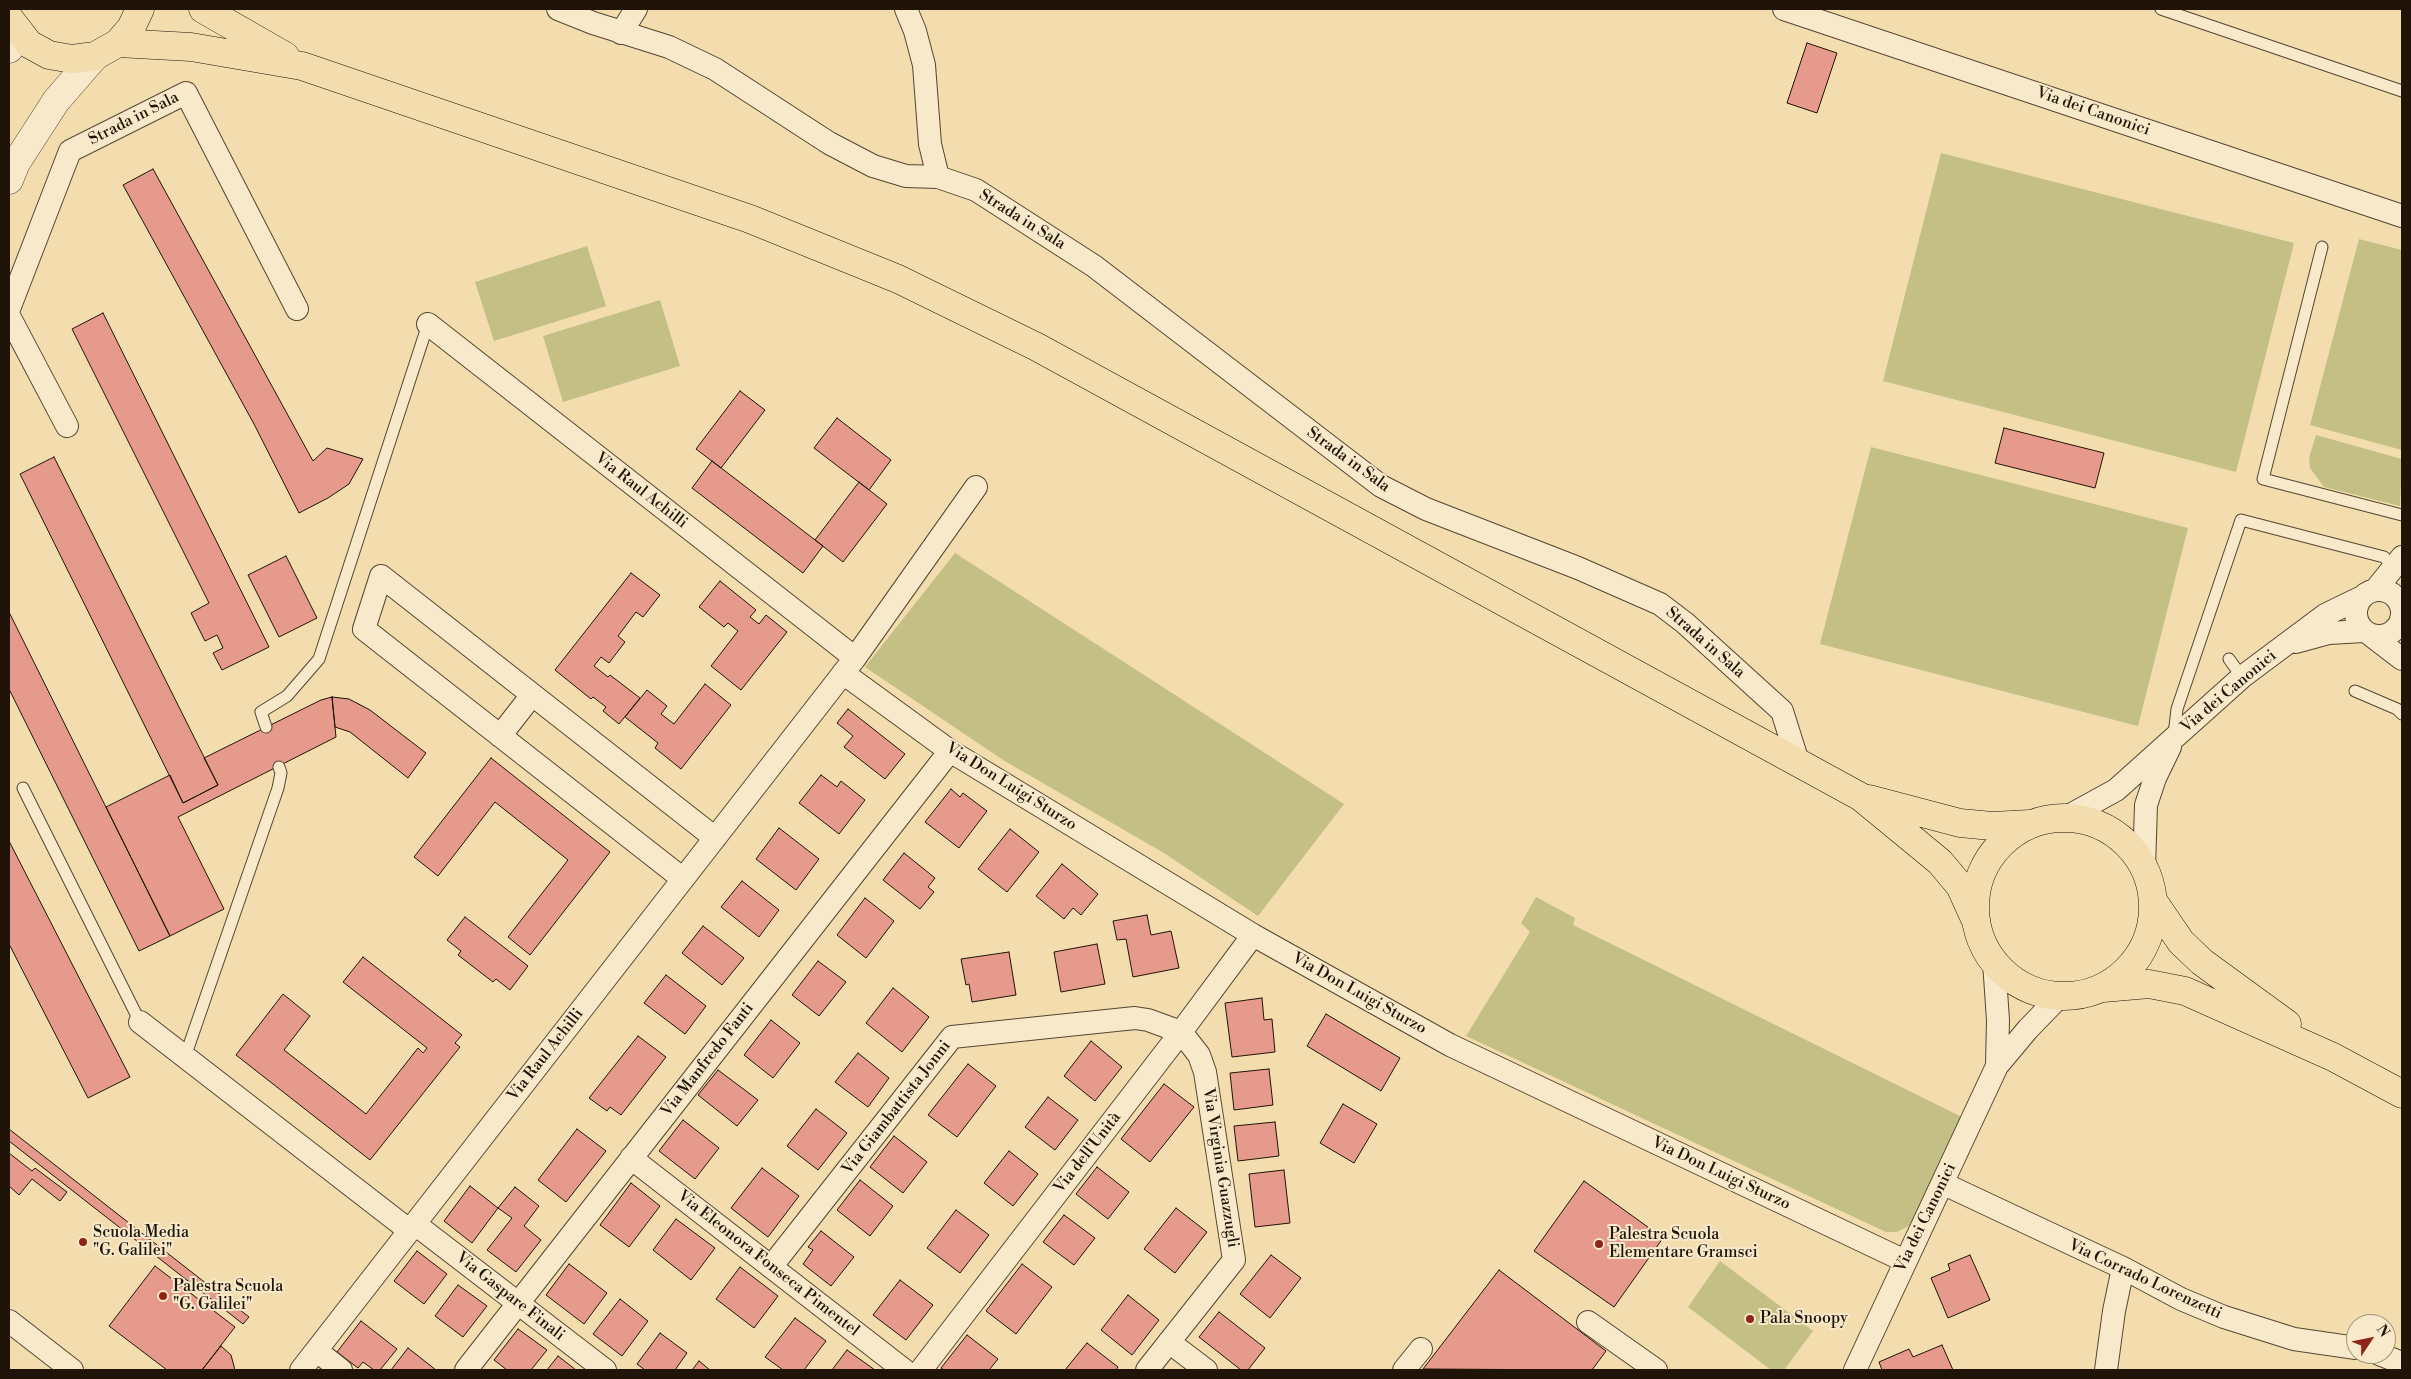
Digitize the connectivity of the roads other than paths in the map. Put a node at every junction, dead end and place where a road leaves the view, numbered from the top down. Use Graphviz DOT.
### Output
graph roads {
  1 [pos="140,9"];
  2 [pos="203,9"];
  3 [pos="558,9"];
  4 [pos="636,9"];
  5 [pos="906,9"];
  6 [pos="1784,9"];
  7 [pos="2160,9"];
  8 [pos="10,31"];
  9 [pos="621,32"];
  10 [pos="106,49"];
  11 [pos="302,66"];
  12 [pos="2402,91"];
  13 [pos="938,177"];
  14 [pos="9,180"];
  15 [pos="2402,216"];
  16 [pos="2322,247"];
  17 [pos="9,309"];
  18 [pos="297,309"];
  19 [pos="9,316"];
  20 [pos="428,324"];
  21 [pos="67,426"];
  22 [pos="976,487"];
  23 [pos="2402,515"];
  24 [pos="2399,563"];
  25 [pos="2368,594"];
  26 [pos="2402,616"];
  27 [pos="2368,633"];
  28 [pos="2285,644"];
  29 [pos="2229,659"];
  30 [pos="2402,659"];
  31 [pos="849,665"];
  32 [pos="2242,677"];
  33 [pos="2355,691"];
  34 [pos="532,695"];
  35 [pos="2402,714"];
  36 [pos="266,727"];
  37 [pos="500,736"];
  38 [pos="2174,739"];
  39 [pos="950,751"];
  40 [pos="1798,762"];
  41 [pos="279,767"];
  42 [pos="23,788"];
  43 [pos="1861,797"];
  44 [pos="2065,818"];
  45 [pos="2032,824"];
  46 [pos="715,838"];
  47 [pos="2144,868"];
  48 [pos="683,880"];
  49 [pos="2153,901"];
  50 [pos="1976,921"];
  51 [pos="1253,935"];
  52 [pos="1994,962"];
  53 [pos="2101,988"];
  54 [pos="2060,996"];
  55 [pos="140,1022"];
  56 [pos="1182,1032"];
  57 [pos="185,1057"];
  58 [pos="2333,1057"];
  59 [pos="1997,1066"];
  60 [pos="2402,1094"];
  61 [pos="631,1158"];
  62 [pos="1944,1184"];
  63 [pos="412,1228"];
  64 [pos="1905,1261"];
  65 [pos="771,1267"];
  66 [pos="2123,1268"];
  67 [pos="518,1303"];
  68 [pos="9,1321"];
  69 [pos="1588,1322"];
  70 [pos="1169,1342"];
  71 [pos="2346,1347"];
  72 [pos="1421,1349"];
  73 [pos="317,1351"];
  74 [pos="72,1370"];
  75 [pos="301,1370"];
  76 [pos="341,1370"];
  77 [pos="466,1370"];
  78 [pos="605,1370"];
  79 [pos="904,1370"];
  80 [pos="921,1370"];
  81 [pos="1147,1370"];
  82 [pos="1206,1370"];
  83 [pos="1404,1370"];
  84 [pos="1656,1370"];
  85 [pos="1855,1370"];
  86 [pos="2106,1370"];
  1 -- 10 [label="main road"];
  2 -- 11 [label="main road"];
  3 -- 9 [label="street, Strada in Sala"];
  4 -- 9 [label="street"];
  5 -- 13 [label="street"];
  6 -- 15 [label="street, Via dei Canonici"];
  7 -- 12 [label="lane"];
  8 -- 10 [label="main road"];
  9 -- 13 [label="street, Strada in Sala"];
  10 -- 11 [label="main road"];
  10 -- 14 [label="street"];
  11 -- 40 [label="main road"];
  13 -- 40 [label="street, Strada in Sala"];
  16 -- 23 [label="lane"];
  17 -- 18 [label="street, Strada in Sala"];
  19 -- 21 [label="street"];
  20 -- 31 [label="street, Via Raul Achilli"];
  20 -- 36 [label="lane"];
  22 -- 31 [label="street, Via Raul Achilli"];
  24 -- 25 [label="street, Via dei Canonici"];
  24 -- 38 [label="lane"];
  25 -- 26 [label="street, Via dei Canonici"];
  25 -- 27 [label="street"];
  25 -- 28 [label="street, Via dei Canonici"];
  26 -- 27 [label="street, Via dei Canonici"];
  27 -- 28 [label="street, Via dei Canonici"];
  27 -- 30 [label="street"];
  28 -- 32 [label="street, Via dei Canonici"];
  29 -- 32 [label="lane"];
  31 -- 39 [label="street, Via Don Luigi Sturzo"];
  31 -- 46 [label="street, Via Raul Achilli"];
  32 -- 38 [label="street, Via dei Canonici"];
  33 -- 35 [label="lane"];
  34 -- 37 [label="street"];
  34 -- 37 [label="street"];
  34 -- 46 [label="street"];
  37 -- 48 [label="street"];
  38 -- 44 [label="street, Via dei Canonici"];
  38 -- 47 [label="street, Via dei Canonici"];
  39 -- 51 [label="street, Via Don Luigi Sturzo"];
  39 -- 61 [label="street, Via Manfredo Fanti"];
  40 -- 43 [label="main road"];
  41 -- 57 [label="lane"];
  42 -- 55 [label="lane"];
  43 -- 45 [label="main road"];
  43 -- 50 [label="main road"];
  44 -- 45 [label="main road"];
  44 -- 47 [label="main road"];
  45 -- 50 [label="main road"];
  46 -- 48 [label="street, Via Raul Achilli"];
  47 -- 49 [label="main road"];
  48 -- 63 [label="street, Via Raul Achilli"];
  49 -- 53 [label="main road"];
  49 -- 58 [label="main road"];
  50 -- 52 [label="main road"];
  51 -- 56 [label="street, Via dell'Unità"];
  51 -- 64 [label="street, Via Don Luigi Sturzo"];
  52 -- 54 [label="main road"];
  52 -- 59 [label="street, Via dei Canonici"];
  53 -- 54 [label="main road"];
  53 -- 58 [label="main road"];
  54 -- 59 [label="street, Via dei Canonici"];
  55 -- 57 [label="street"];
  56 -- 65 [label="street, Via Giambattista Jonni"];
  56 -- 70 [label="street, Via Virginia Guazzugli"];
  56 -- 80 [label="street, Via dell'Unità"];
  57 -- 63 [label="street"];
  58 -- 60 [label="main road"];
  59 -- 62 [label="street, Via dei Canonici"];
  61 -- 65 [label="street, Via Eleonora Fonseca Pimentel"];
  61 -- 67 [label="street, Via Manfredo Fanti"];
  62 -- 64 [label="street, Via dei Canonici"];
  62 -- 66 [label="street, Via Corrado Lorenzetti"];
  63 -- 67 [label="street, Via Gaspare Finali"];
  63 -- 73 [label="street, Via Raul Achilli"];
  64 -- 85 [label="street, Via dei Canonici"];
  65 -- 79 [label="street, Via Eleonora Fonseca Pimentel"];
  66 -- 71 [label="street, Via Corrado Lorenzetti"];
  66 -- 86 [label="street"];
  67 -- 77 [label="street, Via Manfredo Fanti"];
  67 -- 78 [label="street, Via Gaspare Finali"];
  68 -- 74 [label="street"];
  69 -- 84 [label="street"];
  70 -- 81 [label="street, Via Virginia Guazzugli"];
  70 -- 82 [label="street"];
  72 -- 83 [label="street"];
  73 -- 75 [label="street, Via Raul Achilli"];
  73 -- 76 [label="street"];
}
